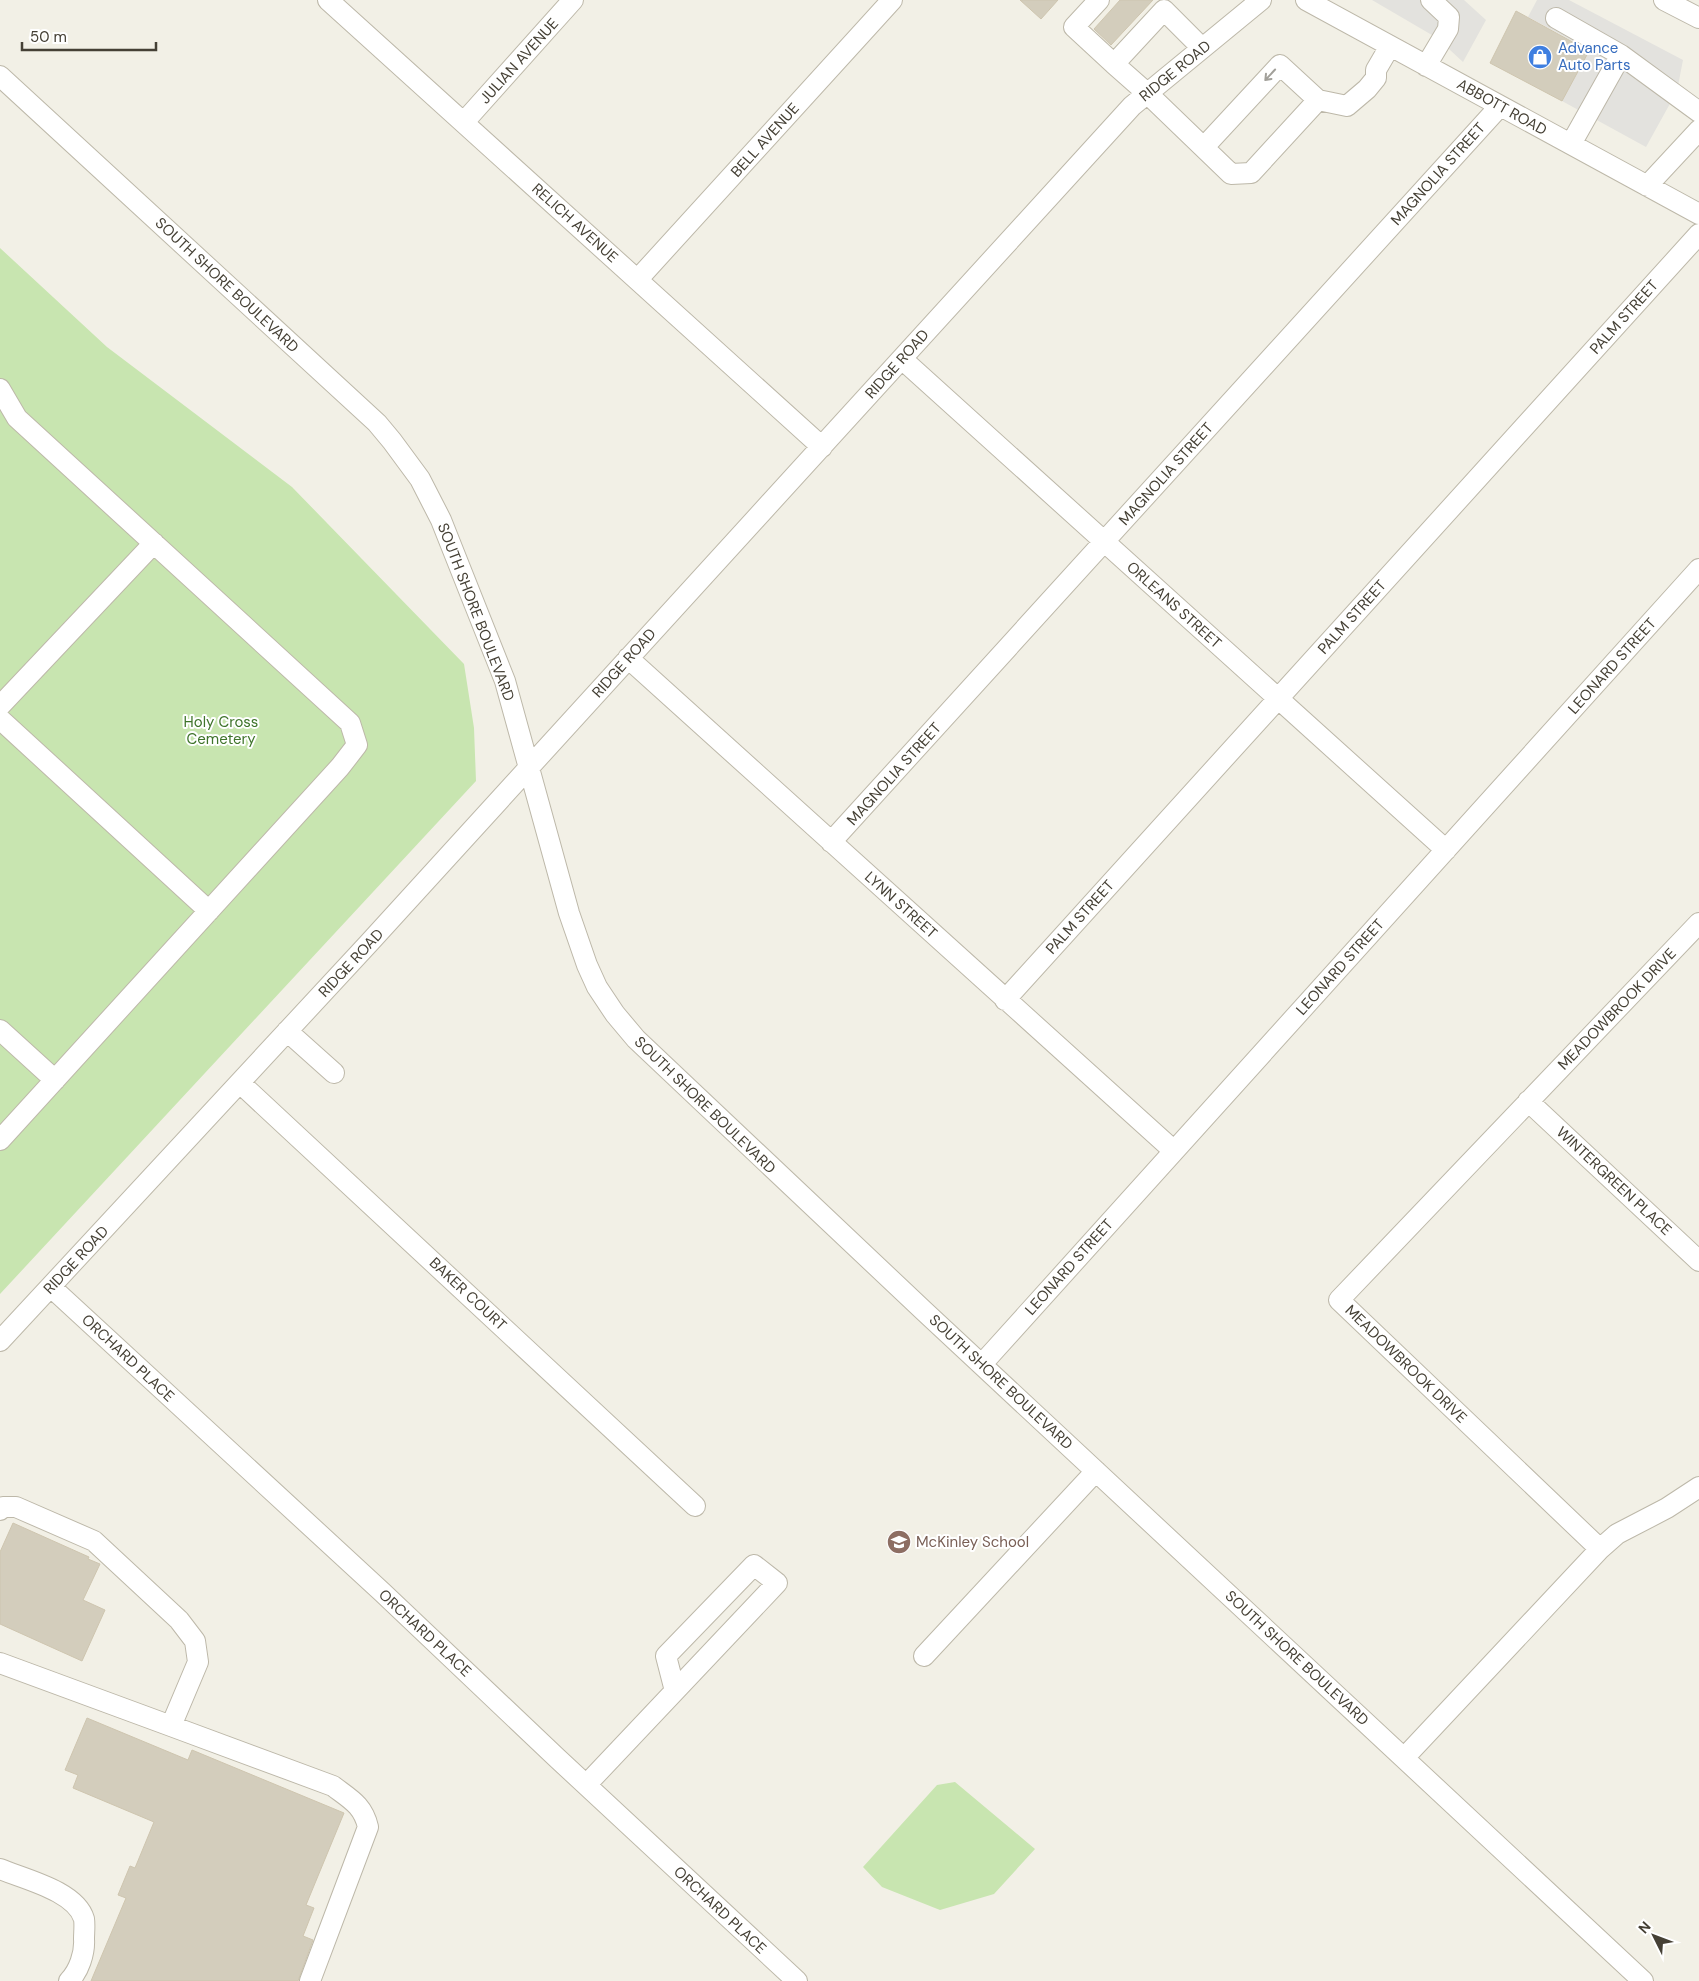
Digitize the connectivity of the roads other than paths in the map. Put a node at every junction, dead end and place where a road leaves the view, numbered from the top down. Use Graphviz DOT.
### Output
graph roads {
  1 [pos="328,0"];
  2 [pos="573,0"];
  3 [pos="892,0"];
  4 [pos="1099,0"];
  5 [pos="1261,0"];
  6 [pos="1306,0"];
  7 [pos="1432,0"];
  8 [pos="1664,0"];
  9 [pos="1164,5"];
  10 [pos="1556,18"];
  11 [pos="1699,18"];
  12 [pos="1390,46"];
  13 [pos="1202,48"];
  14 [pos="1621,55"];
  15 [pos="1114,64"];
  16 [pos="1426,66"];
  17 [pos="0,76"];
  18 [pos="1148,94"];
  19 [pos="1315,97"];
  20 [pos="1500,106"];
  21 [pos="1699,112"];
  22 [pos="464,122"];
  23 [pos="1699,130"];
  24 [pos="1208,142"];
  25 [pos="1571,144"];
  26 [pos="1647,186"];
  27 [pos="1699,214"];
  28 [pos="1699,234"];
  29 [pos="638,279"];
  30 [pos="902,359"];
  31 [pos="0,389"];
  32 [pos="822,446"];
  33 [pos="1104,542"];
  34 [pos="154,543"];
  35 [pos="1699,569"];
  36 [pos="628,658"];
  37 [pos="1277,699"];
  38 [pos="0,706"];
  39 [pos="0,719"];
  40 [pos="529,768"];
  41 [pos="832,842"];
  42 [pos="1446,850"];
  43 [pos="209,911"];
  44 [pos="1699,923"];
  45 [pos="1005,1000"];
  46 [pos="0,1030"];
  47 [pos="288,1031"];
  48 [pos="334,1073"];
  49 [pos="55,1080"];
  50 [pos="240,1082"];
  51 [pos="1528,1101"];
  52 [pos="0,1140"];
  53 [pos="1174,1151"];
  54 [pos="1699,1260"];
  55 [pos="51,1287"];
  56 [pos="0,1341"];
  57 [pos="982,1364"];
  58 [pos="1096,1471"];
  59 [pos="1699,1487"];
  60 [pos="694,1506"];
  61 [pos="0,1510"];
  62 [pos="1600,1549"];
  63 [pos="924,1656"];
  64 [pos="0,1663"];
  65 [pos="675,1691"];
  66 [pos="171,1726"];
  67 [pos="1404,1758"];
  68 [pos="586,1785"];
  69 [pos="0,1869"];
  70 [pos="69,1981"];
  71 [pos="310,1981"];
  72 [pos="797,1981"];
  73 [pos="1643,1981"];
  1 -- 22 [label="street, RELICH AVENUE"];
  2 -- 22 [label="street, JULIAN AVENUE"];
  3 -- 29 [label="street, BELL AVENUE"];
  4 -- 15 [label="street"];
  5 -- 13 [label="street, RIDGE ROAD"];
  6 -- 12 [label="street, ABBOTT ROAD"];
  7 -- 16 [label="street"];
  8 -- 11 [label="street"];
  9 -- 13 [label="street"];
  9 -- 15 [label="street"];
  10 -- 14 [label="street"];
  12 -- 16 [label="street, ABBOTT ROAD"];
  12 -- 19 [label="street"];
  13 -- 18 [label="street, RIDGE ROAD"];
  14 -- 21 [label="street"];
  14 -- 25 [label="street"];
  15 -- 18 [label="street"];
  16 -- 20 [label="street, ABBOTT ROAD"];
  17 -- 40 [label="street, SOUTH SHORE BOULEVARD"];
  18 -- 24 [label="street"];
  18 -- 30 [label="street, RIDGE ROAD"];
  19 -- 24 [label="street, one-way"];
  19 -- 24 [label="street"];
  20 -- 25 [label="street, ABBOTT ROAD"];
  20 -- 33 [label="street, MAGNOLIA STREET"];
  22 -- 29 [label="street, RELICH AVENUE"];
  23 -- 26 [label="street"];
  25 -- 26 [label="street, ABBOTT ROAD"];
  26 -- 27 [label="street, ABBOTT ROAD"];
  28 -- 37 [label="street, PALM STREET"];
  29 -- 32 [label="street, RELICH AVENUE"];
  30 -- 32 [label="street, RIDGE ROAD"];
  30 -- 33 [label="street, ORLEANS STREET"];
  31 -- 34 [label="street"];
  32 -- 36 [label="street, RIDGE ROAD"];
  33 -- 37 [label="street, ORLEANS STREET"];
  33 -- 41 [label="street, MAGNOLIA STREET"];
  34 -- 38 [label="street"];
  34 -- 43 [label="street"];
  35 -- 42 [label="street, LEONARD STREET"];
  36 -- 40 [label="street, RIDGE ROAD"];
  36 -- 41 [label="street, LYNN STREET"];
  37 -- 42 [label="street, ORLEANS STREET"];
  37 -- 45 [label="street, PALM STREET"];
  39 -- 43 [label="street"];
  40 -- 47 [label="street, RIDGE ROAD"];
  40 -- 57 [label="street, SOUTH SHORE BOULEVARD"];
  41 -- 45 [label="street, LYNN STREET"];
  42 -- 53 [label="street, LEONARD STREET"];
  43 -- 49 [label="street"];
  44 -- 51 [label="street, MEADOWBROOK DRIVE"];
  45 -- 53 [label="street, LYNN STREET"];
  46 -- 49 [label="street"];
  47 -- 48 [label="street"];
  47 -- 50 [label="street, RIDGE ROAD"];
  49 -- 52 [label="street"];
  50 -- 55 [label="street, RIDGE ROAD"];
  50 -- 60 [label="street, BAKER COURT"];
  51 -- 54 [label="street, WINTERGREEN PLACE"];
  51 -- 62 [label="street, MEADOWBROOK DRIVE"];
  53 -- 57 [label="street, LEONARD STREET"];
  55 -- 56 [label="street, RIDGE ROAD"];
  55 -- 68 [label="street, ORCHARD PLACE"];
  57 -- 58 [label="street, SOUTH SHORE BOULEVARD"];
  58 -- 63 [label="street"];
  58 -- 67 [label="street, SOUTH SHORE BOULEVARD"];
  59 -- 62 [label="street"];
  61 -- 66 [label="street"];
  62 -- 67 [label="street"];
  64 -- 66 [label="street"];
  65 -- 65 [label="street"];
  65 -- 68 [label="street"];
  66 -- 71 [label="street"];
  67 -- 73 [label="street, SOUTH SHORE BOULEVARD"];
  68 -- 72 [label="street, ORCHARD PLACE"];
  69 -- 70 [label="street"];
}
